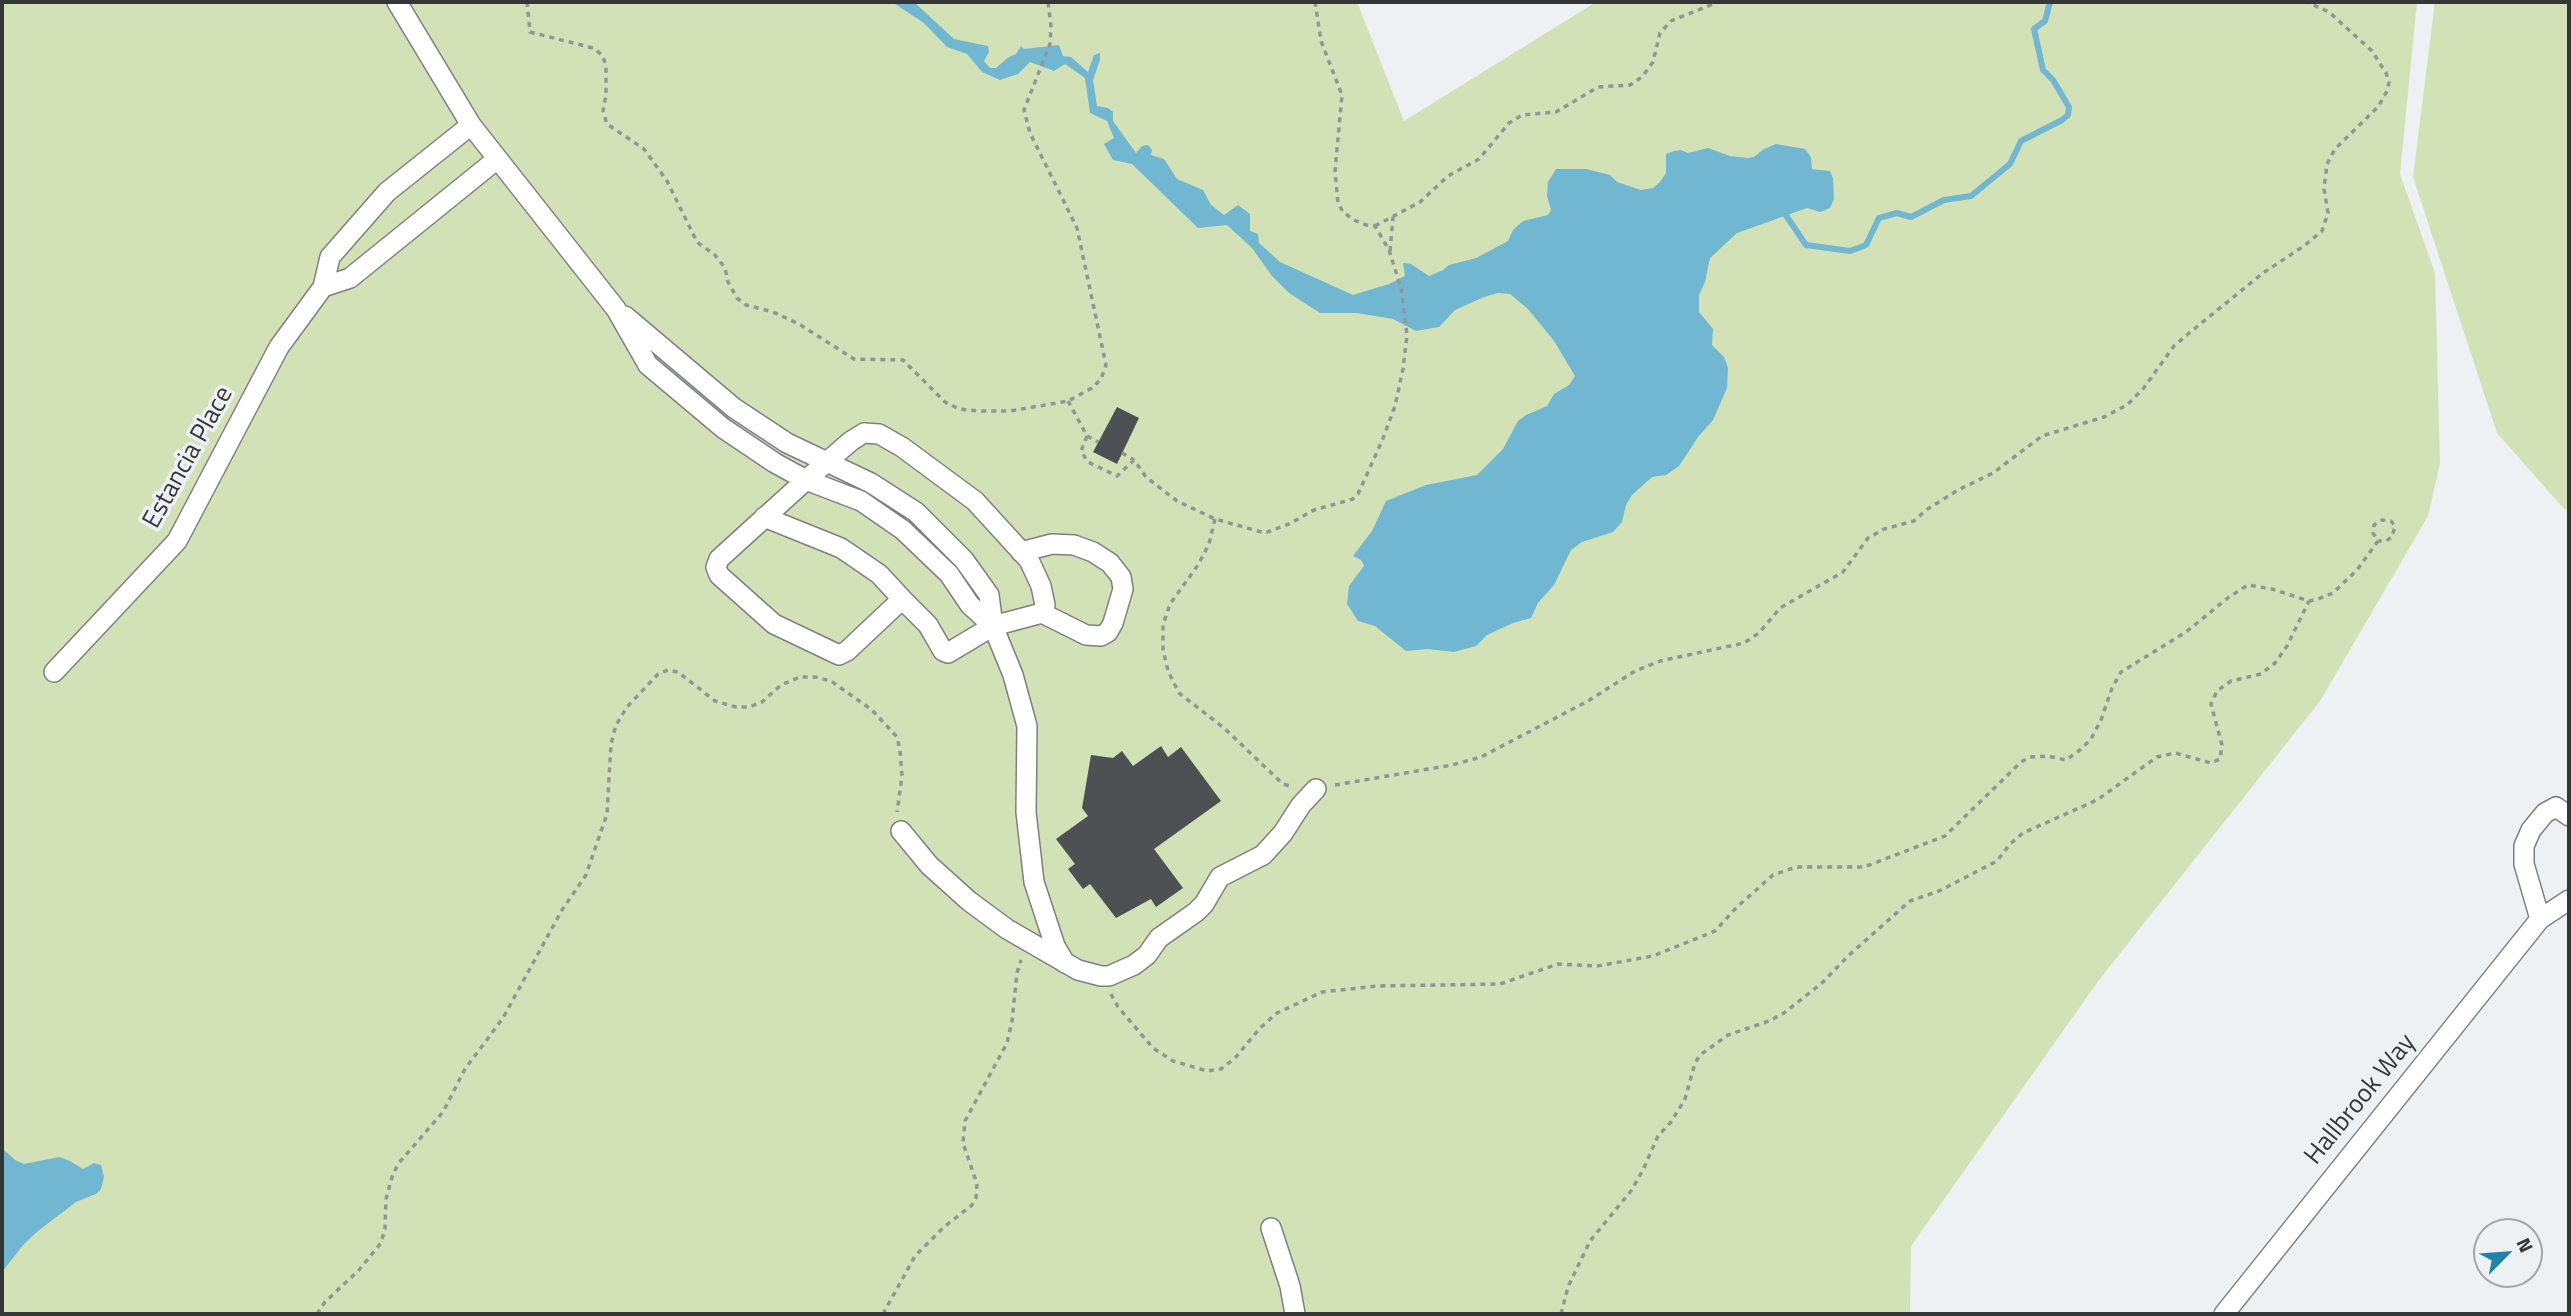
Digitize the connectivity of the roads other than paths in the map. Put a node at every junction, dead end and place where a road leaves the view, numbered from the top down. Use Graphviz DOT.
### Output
graph roads {
  1 [pos="397,2"];
  2 [pos="471,125"];
  3 [pos="496,160"];
  4 [pos="323,287"];
  5 [pos="616,309"];
  6 [pos="827,462"];
  7 [pos="806,480"];
  8 [pos="764,517"];
  9 [pos="1021,552"];
  10 [pos="904,601"];
  11 [pos="1042,613"];
  12 [pos="993,626"];
  13 [pos="54,672"];
  14 [pos="1316,789"];
  15 [pos="2569,816"];
  16 [pos="901,831"];
  17 [pos="2569,900"];
  18 [pos="2540,919"];
  19 [pos="1065,963"];
  20 [pos="1270,1228"];
  21 [pos="1295,1314"];
  22 [pos="2224,1314"];
  1 -- 2 [label="street"];
  2 -- 3 [label="street"];
  2 -- 4 [label="street, Estancia Place"];
  3 -- 4 [label="street"];
  3 -- 5 [label="street"];
  4 -- 13 [label="street, Estancia Place"];
  5 -- 6 [label="street"];
  5 -- 7 [label="street"];
  6 -- 7 [label="street"];
  6 -- 9 [label="street"];
  6 -- 12 [label="street"];
  7 -- 8 [label="street"];
  7 -- 12 [label="street"];
  8 -- 10 [label="street"];
  8 -- 10 [label="street"];
  9 -- 11 [label="street"];
  9 -- 11 [label="street"];
  10 -- 12 [label="street"];
  11 -- 12 [label="street"];
  12 -- 19 [label="street"];
  14 -- 19 [label="street"];
  15 -- 18 [label="street"];
  16 -- 19 [label="street"];
  17 -- 18 [label="street, Hallbrook Way"];
  18 -- 22 [label="street, Hallbrook Way"];
  20 -- 21 [label="street"];
}
